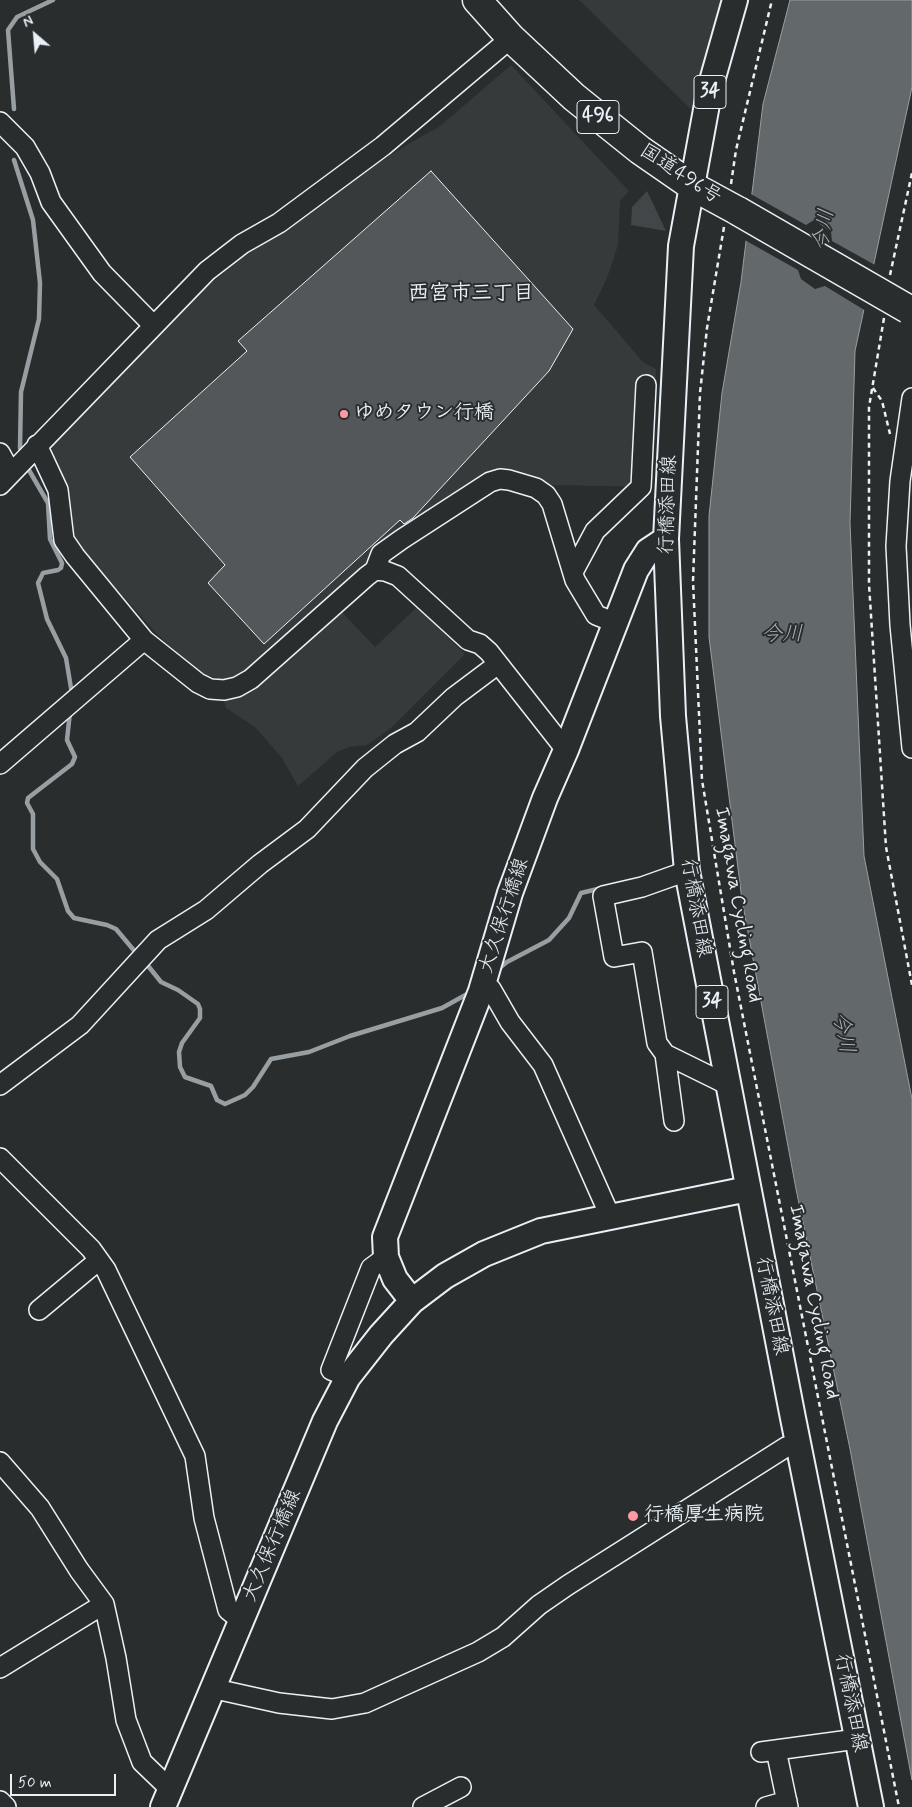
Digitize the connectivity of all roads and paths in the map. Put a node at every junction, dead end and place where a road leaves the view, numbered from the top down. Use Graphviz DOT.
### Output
graph roads {
  1 [pos="477,0"];
  2 [pos="735,0"];
  3 [pos="772,0"];
  4 [pos="511,38"];
  5 [pos="0,122"];
  6 [pos="692,186"];
  7 [pos="730,208"];
  8 [pos="910,310"];
  9 [pos="153,325"];
  10 [pos="646,385"];
  11 [pos="912,398"];
  12 [pos="891,438"];
  13 [pos="38,445"];
  14 [pos="0,453"];
  15 [pos="5,479"];
  16 [pos="666,539"];
  17 [pos="375,570"];
  18 [pos="573,572"];
  19 [pos="616,623"];
  20 [pos="144,640"];
  21 [pos="498,664"];
  22 [pos="912,748"];
  23 [pos="566,750"];
  24 [pos="0,764"];
  25 [pos="687,871"];
  26 [pos="912,984"];
  27 [pos="481,991"];
  28 [pos="665,1054"];
  29 [pos="728,1084"];
  30 [pos="0,1085"];
  31 [pos="674,1121"];
  32 [pos="0,1158"];
  33 [pos="748,1189"];
  34 [pos="610,1216"];
  35 [pos="386,1257"];
  36 [pos="99,1260"];
  37 [pos="412,1302"];
  38 [pos="39,1310"];
  39 [pos="348,1377"];
  40 [pos="798,1443"];
  41 [pos="0,1462"];
  42 [pos="104,1604"];
  43 [pos="242,1621"];
  44 [pos="0,1668"];
  45 [pos="211,1688"];
  46 [pos="857,1739"];
  47 [pos="461,1787"];
  48 [pos="166,1798"];
  49 [pos="0,1801"];
  50 [pos="788,1804"];
  51 [pos="6,1807"];
  52 [pos="423,1807"];
  53 [pos="766,1807"];
  54 [pos="871,1807"];
  55 [pos="899,1807"];
  1 -- 4 [label="highway, 国道496号 / 496"];
  2 -- 6 [label="main road, 行橋添田線 / 34"];
  3 -- 7 [label="path, Imagawa Cycling Road"];
  4 -- 6 [label="highway, 国道496号 / 496"];
  4 -- 9 [label="street"];
  5 -- 9 [label="street"];
  6 -- 7 [label="highway, 国道496号 / 496"];
  6 -- 16 [label="main road, 行橋添田線 / 34"];
  7 -- 8 [label="highway, 国道496号 / 496, bridge"];
  7 -- 55 [label="path, Imagawa Cycling Road"];
  9 -- 13 [label="street"];
  10 -- 18 [label="street"];
  11 -- 22 [label="street"];
  12 -- 26 [label="path"];
  13 -- 15 [label="street"];
  13 -- 20 [label="street"];
  14 -- 15 [label="street"];
  16 -- 19 [label="main road, 大久保行橋線"];
  16 -- 25 [label="main road, 行橋添田線 / 34"];
  17 -- 18 [label="street"];
  17 -- 20 [label="street"];
  17 -- 21 [label="street"];
  18 -- 19 [label="street"];
  19 -- 23 [label="main road, 大久保行橋線"];
  20 -- 24 [label="street"];
  21 -- 23 [label="street"];
  21 -- 30 [label="street"];
  23 -- 27 [label="main road, 大久保行橋線"];
  25 -- 28 [label="street"];
  25 -- 29 [label="main road, 行橋添田線 / 34"];
  27 -- 34 [label="street"];
  27 -- 35 [label="main road, 大久保行橋線"];
  28 -- 29 [label="street"];
  28 -- 31 [label="street"];
  29 -- 33 [label="main road, 行橋添田線 / 34"];
  32 -- 36 [label="street"];
  33 -- 34 [label="main road, 大久保行橋線"];
  33 -- 40 [label="main road, 行橋添田線 / 34"];
  34 -- 37 [label="main road, 大久保行橋線"];
  35 -- 37 [label="main road, 大久保行橋線"];
  35 -- 39 [label="street"];
  36 -- 38 [label="street"];
  36 -- 43 [label="street"];
  37 -- 39 [label="main road, 大久保行橋線"];
  39 -- 43 [label="main road, 大久保行橋線"];
  40 -- 45 [label="street"];
  40 -- 46 [label="main road, 行橋添田線 / 34"];
  41 -- 42 [label="street"];
  42 -- 44 [label="street"];
  42 -- 48 [label="street"];
  43 -- 45 [label="main road, 大久保行橋線"];
  45 -- 48 [label="main road, 大久保行橋線"];
  46 -- 50 [label="street"];
  46 -- 54 [label="main road, 行橋添田線 / 34"];
  47 -- 52 [label="street"];
  49 -- 51 [label="street"];
  50 -- 53 [label="street"];
}
